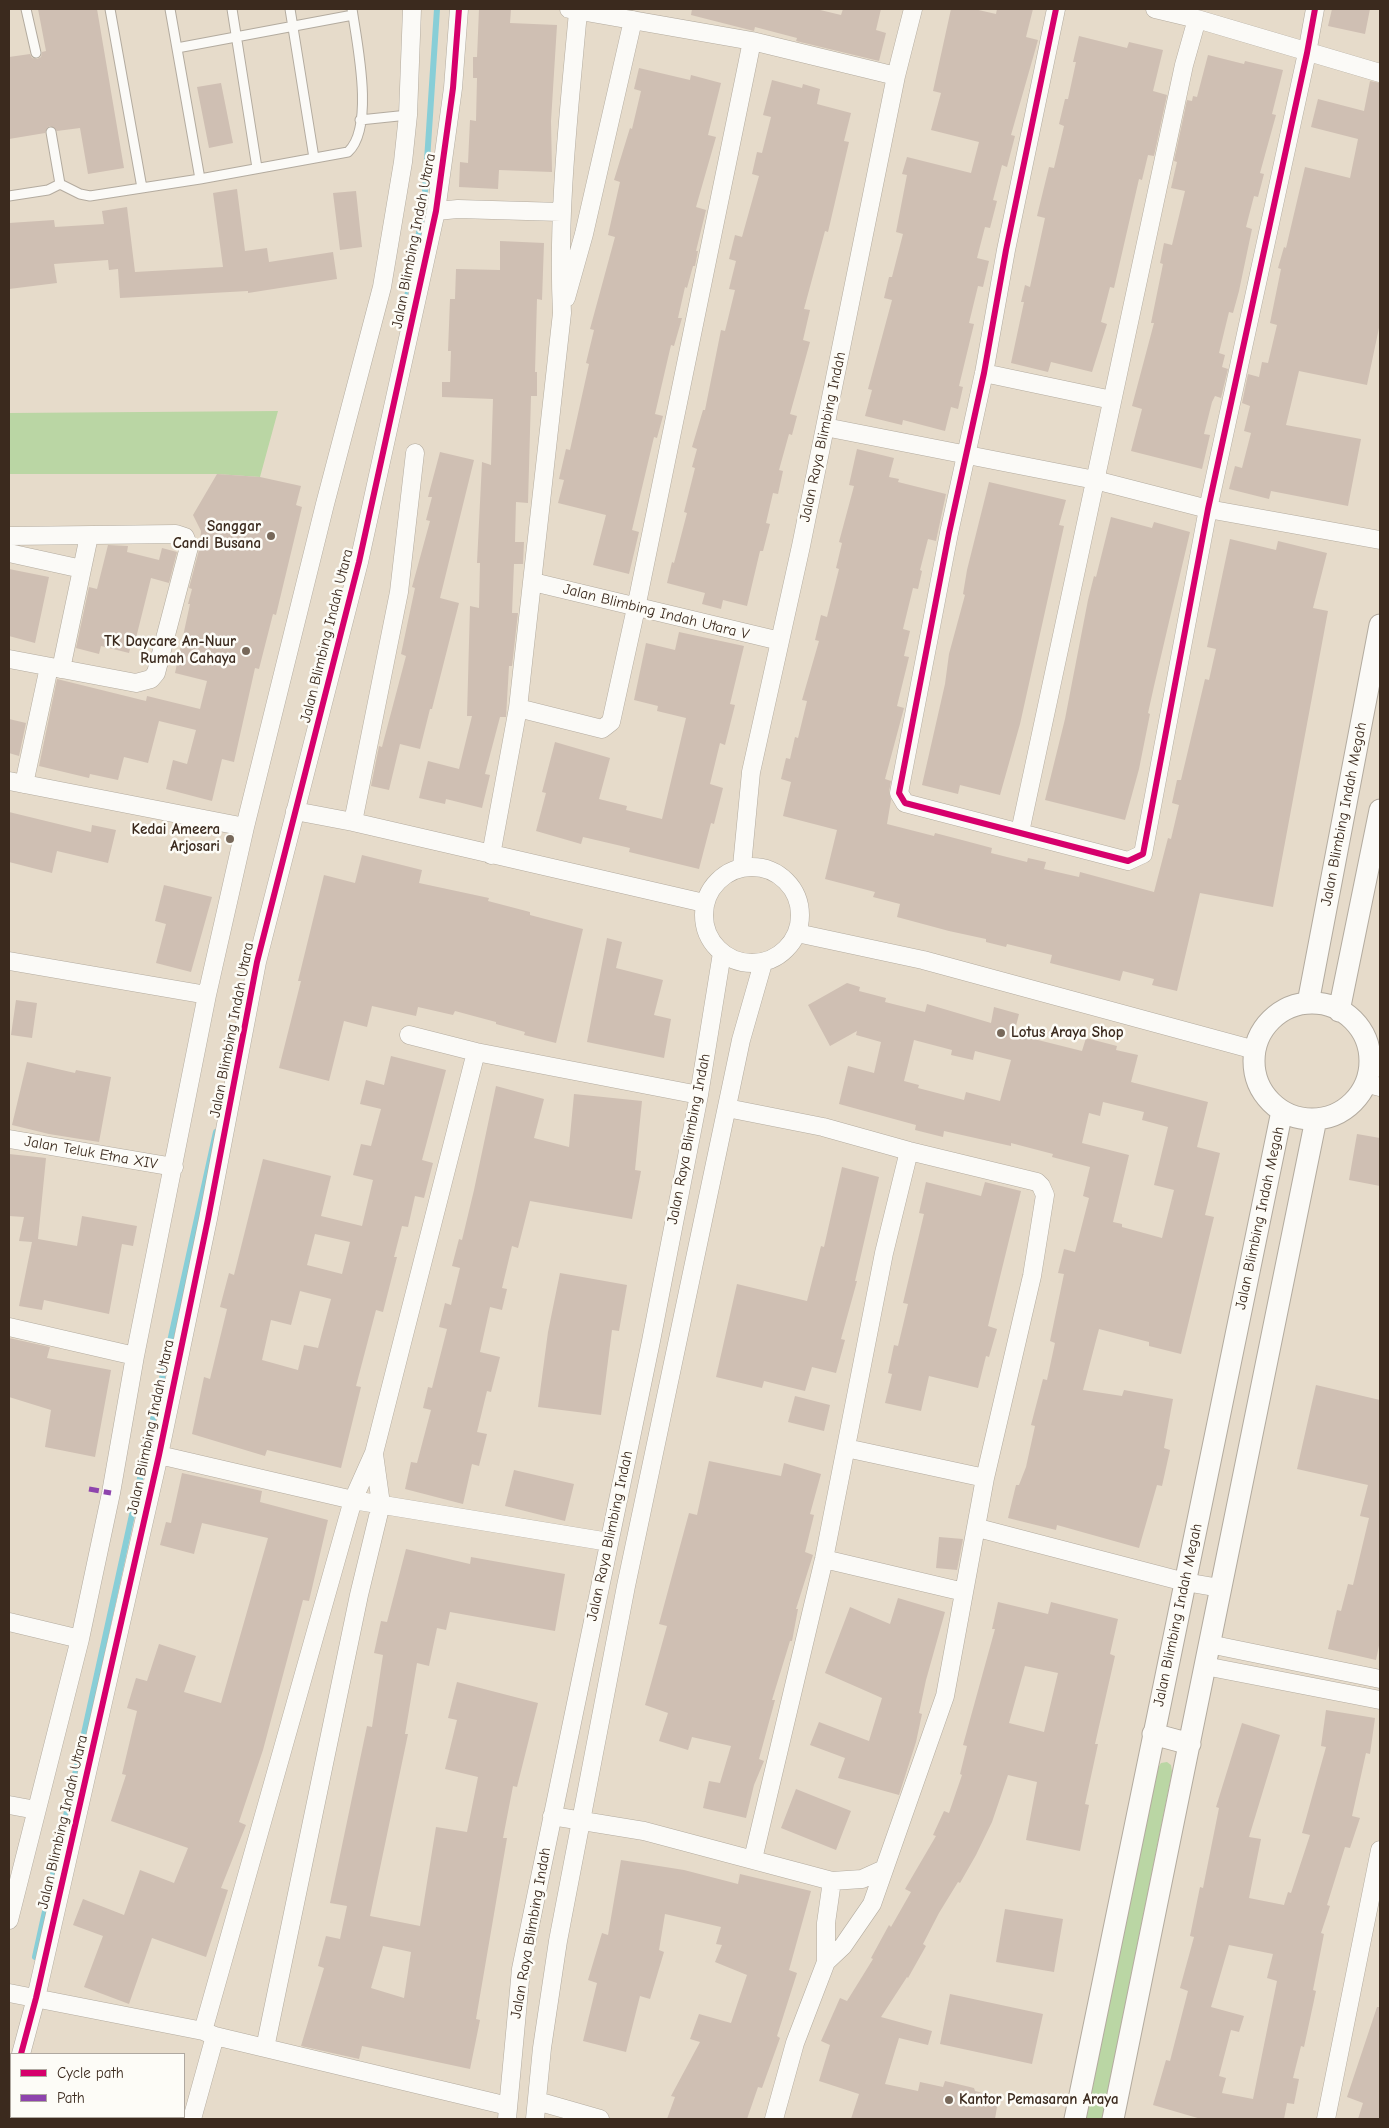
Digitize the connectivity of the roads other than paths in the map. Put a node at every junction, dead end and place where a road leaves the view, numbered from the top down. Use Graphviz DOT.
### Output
graph roads {
  1 [pos="26,9"];
  2 [pos="110,9"];
  3 [pos="170,9"];
  4 [pos="232,9"];
  5 [pos="290,9"];
  6 [pos="412,9"];
  7 [pos="459,9"];
  8 [pos="913,9"];
  9 [pos="1056,9"];
  10 [pos="1155,9"];
  11 [pos="1315,9"];
  12 [pos="573,10"];
  13 [pos="352,12"];
  14 [pos="1196,19"];
  15 [pos="633,20"];
  16 [pos="293,27"];
  17 [pos="236,36"];
  18 [pos="752,41"];
  19 [pos="177,48"];
  20 [pos="36,53"];
  21 [pos="1307,53"];
  22 [pos="1380,73"];
  23 [pos="896,76"];
  24 [pos="408,115"];
  25 [pos="360,120"];
  26 [pos="51,132"];
  27 [pos="314,158"];
  28 [pos="257,168"];
  29 [pos="200,179"];
  30 [pos="60,184"];
  31 [pos="142,188"];
  32 [pos="9,196"];
  33 [pos="436,211"];
  34 [pos="560,212"];
  35 [pos="562,313"];
  36 [pos="984,373"];
  37 [pos="1112,400"];
  38 [pos="825,427"];
  39 [pos="415,453"];
  40 [pos="966,455"];
  41 [pos="1095,480"];
  42 [pos="1208,509"];
  43 [pos="9,536"];
  44 [pos="90,536"];
  45 [pos="1380,540"];
  46 [pos="9,553"];
  47 [pos="82,569"];
  48 [pos="533,582"];
  49 [pos="636,608"];
  50 [pos="1380,625"];
  51 [pos="780,641"];
  52 [pos="9,659"];
  53 [pos="55,668"];
  54 [pos="518,708"];
  55 [pos="16,782"];
  56 [pos="1380,810"];
  57 [pos="295,811"];
  58 [pos="353,822"];
  59 [pos="245,828"];
  60 [pos="1020,832"];
  61 [pos="492,855"];
  62 [pos="742,866"];
  63 [pos="704,903"];
  64 [pos="797,933"];
  65 [pos="722,953"];
  66 [pos="9,961"];
  67 [pos="763,962"];
  68 [pos="207,995"];
  69 [pos="1308,1003"];
  70 [pos="1339,1011"];
  71 [pos="409,1035"];
  72 [pos="1255,1050"];
  73 [pos="476,1052"];
  74 [pos="1373,1085"];
  75 [pos="699,1095"];
  76 [pos="727,1108"];
  77 [pos="1282,1111"];
  78 [pos="1316,1119"];
  79 [pos="9,1139"];
  80 [pos="909,1151"];
  81 [pos="174,1168"];
  82 [pos="9,1327"];
  83 [pos="135,1356"];
  84 [pos="846,1448"];
  85 [pos="374,1453"];
  86 [pos="159,1455"];
  87 [pos="985,1478"];
  88 [pos="353,1500"];
  89 [pos="381,1504"];
  90 [pos="978,1528"];
  91 [pos="609,1542"];
  92 [pos="824,1559"];
  93 [pos="1185,1582"];
  94 [pos="1220,1588"];
  95 [pos="964,1592"];
  96 [pos="9,1622"];
  97 [pos="80,1638"];
  98 [pos="1208,1644"];
  99 [pos="1205,1666"];
  100 [pos="1380,1679"];
  101 [pos="1380,1700"];
  102 [pos="1153,1734"];
  103 [pos="1190,1744"];
  104 [pos="9,1805"];
  105 [pos="36,1810"];
  106 [pos="552,1816"];
  107 [pos="581,1821"];
  108 [pos="1380,1850"];
  109 [pos="753,1859"];
  110 [pos="882,1870"];
  111 [pos="832,1881"];
  112 [pos="9,1920"];
  113 [pos="826,1962"];
  114 [pos="9,1993"];
  115 [pos="36,1998"];
  116 [pos="209,2034"];
  117 [pos="265,2048"];
  118 [pos="21,2053"];
  119 [pos="537,2101"];
  120 [pos="507,2113"];
  121 [pos="192,2119"];
  122 [pos="535,2119"];
  123 [pos="600,2119"];
  124 [pos="774,2119"];
  125 [pos="1075,2119"];
  126 [pos="1113,2119"];
  127 [pos="1326,2119"];
  1 -- 20 [label="lane"];
  2 -- 31 [label="lane"];
  3 -- 19 [label="lane"];
  4 -- 17 [label="lane"];
  5 -- 16 [label="lane"];
  6 -- 24 [label="street, Jalan Blimbing Indah Utara"];
  7 -- 33 [label="street, Jalan Blimbing Indah Utara"];
  8 -- 23 [label="street, Jalan Raya Blimbing Indah"];
  9 -- 36 [label="street"];
  10 -- 14 [label="street"];
  11 -- 21 [label="street"];
  12 -- 15 [label="street"];
  12 -- 34 [label="street"];
  13 -- 16 [label="lane"];
  13 -- 25 [label="lane"];
  14 -- 21 [label="street"];
  14 -- 37 [label="street"];
  15 -- 18 [label="street"];
  15 -- 35 [label="street"];
  16 -- 17 [label="lane"];
  16 -- 27 [label="lane"];
  17 -- 19 [label="lane"];
  17 -- 28 [label="lane"];
  18 -- 23 [label="street"];
  18 -- 49 [label="street"];
  19 -- 29 [label="lane"];
  21 -- 22 [label="street"];
  21 -- 42 [label="street"];
  23 -- 38 [label="street, Jalan Raya Blimbing Indah"];
  24 -- 25 [label="lane"];
  24 -- 59 [label="street, Jalan Blimbing Indah Utara"];
  25 -- 27 [label="lane"];
  26 -- 30 [label="lane"];
  27 -- 28 [label="lane"];
  28 -- 29 [label="lane"];
  29 -- 31 [label="lane"];
  30 -- 31 [label="lane"];
  30 -- 32 [label="lane"];
  33 -- 34 [label="street"];
  33 -- 57 [label="street, Jalan Blimbing Indah Utara"];
  34 -- 35 [label="street"];
  35 -- 48 [label="street"];
  36 -- 37 [label="street"];
  36 -- 40 [label="street"];
  37 -- 41 [label="street"];
  38 -- 40 [label="street"];
  38 -- 51 [label="street, Jalan Raya Blimbing Indah"];
  39 -- 58 [label="street"];
  40 -- 41 [label="street"];
  40 -- 60 [label="street"];
  41 -- 42 [label="street"];
  41 -- 60 [label="street"];
  42 -- 45 [label="street"];
  42 -- 60 [label="street"];
  43 -- 44 [label="street"];
  44 -- 47 [label="street"];
  44 -- 53 [label="street"];
  46 -- 47 [label="street"];
  47 -- 53 [label="street"];
  48 -- 49 [label="street, Jalan Blimbing Indah Utara V"];
  48 -- 54 [label="street"];
  49 -- 51 [label="street, Jalan Blimbing Indah Utara V"];
  49 -- 54 [label="street"];
  50 -- 69 [label="street, Jalan Blimbing Indah Megah"];
  51 -- 62 [label="street, Jalan Raya Blimbing Indah"];
  52 -- 53 [label="street"];
  53 -- 55 [label="street"];
  54 -- 61 [label="street"];
  55 -- 59 [label="street"];
  56 -- 70 [label="street"];
  57 -- 58 [label="street"];
  57 -- 86 [label="street, Jalan Blimbing Indah Utara"];
  58 -- 61 [label="street"];
  59 -- 68 [label="street, Jalan Blimbing Indah Utara"];
  61 -- 63 [label="street"];
  62 -- 63 [label="street"];
  62 -- 64 [label="street"];
  63 -- 65 [label="street"];
  64 -- 67 [label="street"];
  64 -- 72 [label="street"];
  65 -- 67 [label="street"];
  65 -- 75 [label="street, Jalan Raya Blimbing Indah"];
  66 -- 68 [label="street"];
  67 -- 76 [label="street, Jalan Raya Blimbing Indah"];
  68 -- 81 [label="street, Jalan Blimbing Indah Utara"];
  69 -- 70 [label="street"];
  69 -- 72 [label="street"];
  70 -- 74 [label="street"];
  71 -- 73 [label="street"];
  72 -- 77 [label="street"];
  73 -- 75 [label="street"];
  73 -- 85 [label="street"];
  74 -- 78 [label="street"];
  75 -- 91 [label="street, Jalan Raya Blimbing Indah"];
  76 -- 80 [label="street"];
  76 -- 107 [label="street, Jalan Raya Blimbing Indah"];
  77 -- 78 [label="street"];
  77 -- 93 [label="street, Jalan Blimbing Indah Megah"];
  78 -- 94 [label="street"];
  79 -- 81 [label="street, Jalan Teluk Etna XIV"];
  80 -- 84 [label="street"];
  80 -- 87 [label="street"];
  81 -- 83 [label="street, Jalan Blimbing Indah Utara"];
  82 -- 83 [label="street"];
  83 -- 97 [label="street, Jalan Blimbing Indah Utara"];
  84 -- 87 [label="street"];
  84 -- 92 [label="street"];
  85 -- 88 [label="street"];
  85 -- 89 [label="street"];
  86 -- 88 [label="street"];
  86 -- 115 [label="street, Jalan Blimbing Indah Utara"];
  87 -- 90 [label="street"];
  88 -- 89 [label="street"];
  88 -- 116 [label="street"];
  89 -- 91 [label="street"];
  89 -- 117 [label="street"];
  90 -- 93 [label="street"];
  90 -- 95 [label="street"];
  91 -- 106 [label="street, Jalan Raya Blimbing Indah"];
  92 -- 95 [label="street"];
  92 -- 109 [label="street"];
  93 -- 94 [label="street"];
  93 -- 102 [label="street, Jalan Blimbing Indah Megah"];
  94 -- 98 [label="street"];
  95 -- 110 [label="street"];
  96 -- 97 [label="street"];
  97 -- 105 [label="street, Jalan Blimbing Indah Utara"];
  98 -- 99 [label="street"];
  98 -- 100 [label="street"];
  99 -- 101 [label="street"];
  99 -- 103 [label="street"];
  102 -- 103 [label="street"];
  102 -- 125 [label="street, Jalan Blimbing Indah Megah"];
  103 -- 126 [label="street"];
  104 -- 105 [label="street"];
  105 -- 112 [label="street, Jalan Blimbing Indah Utara"];
  106 -- 107 [label="street"];
  106 -- 120 [label="street, Jalan Raya Blimbing Indah"];
  107 -- 109 [label="street"];
  107 -- 119 [label="street, Jalan Raya Blimbing Indah"];
  108 -- 127 [label="street"];
  109 -- 111 [label="street"];
  110 -- 111 [label="street"];
  110 -- 113 [label="street"];
  111 -- 113 [label="street"];
  113 -- 124 [label="street"];
  114 -- 115 [label="street"];
  115 -- 116 [label="street"];
  115 -- 118 [label="street, Jalan Blimbing Indah Utara"];
  116 -- 117 [label="street"];
  116 -- 121 [label="street"];
  117 -- 120 [label="street"];
  119 -- 122 [label="street, Jalan Raya Blimbing Indah"];
  119 -- 123 [label="street"];
}
